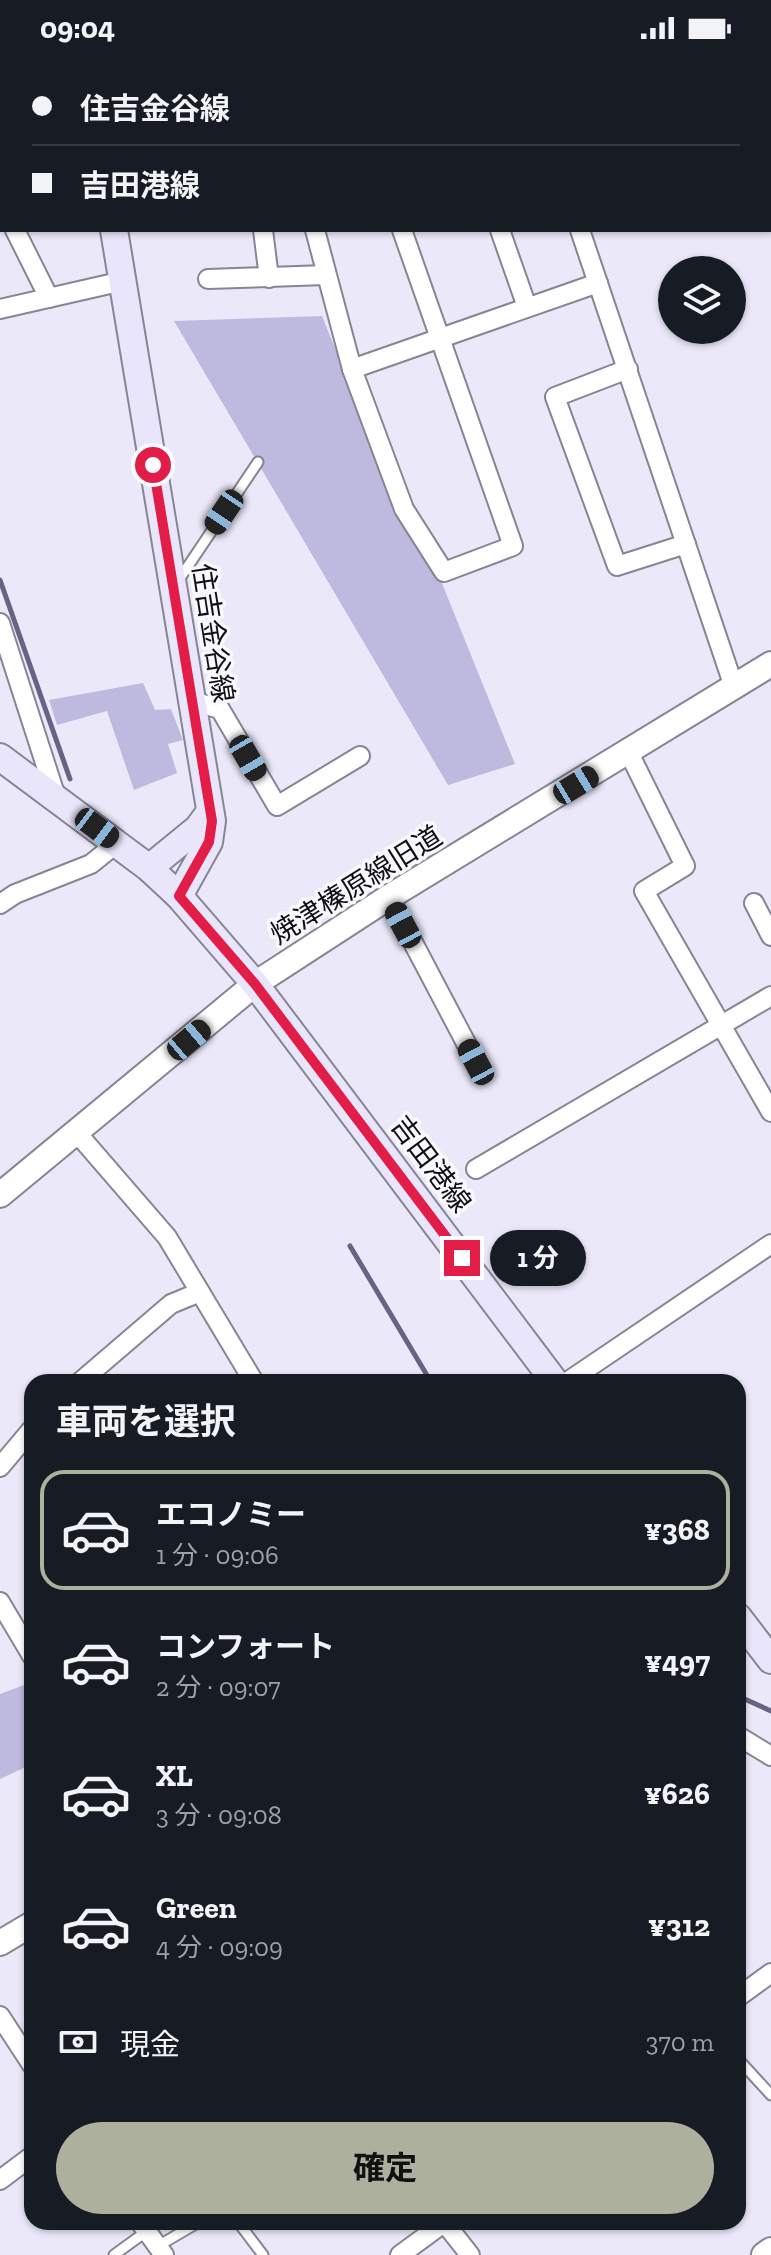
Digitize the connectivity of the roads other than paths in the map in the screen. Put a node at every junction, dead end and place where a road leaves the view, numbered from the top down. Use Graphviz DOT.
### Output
graph roads {
  1 [pos="16,232"];
  2 [pos="114,232"];
  3 [pos="263,232"];
  4 [pos="315,232"];
  5 [pos="403,232"];
  6 [pos="501,232"];
  7 [pos="581,232"];
  8 [pos="326,275"];
  9 [pos="269,278"];
  10 [pos="208,279"];
  11 [pos="123,281"];
  12 [pos="598,283"];
  13 [pos="49,298"];
  14 [pos="527,307"];
  15 [pos="0,309"];
  16 [pos="439,338"];
  17 [pos="352,369"];
  18 [pos="628,369"];
  19 [pos="258,462"];
  20 [pos="686,544"];
  21 [pos="173,588"];
  22 [pos="0,623"];
  23 [pos="771,664"];
  24 [pos="7,672"];
  25 [pos="734,687"];
  26 [pos="192,701"];
  27 [pos="629,753"];
  28 [pos="360,756"];
  29 [pos="0,757"];
  30 [pos="56,797"];
  31 [pos="209,813"];
  32 [pos="117,843"];
  33 [pos="149,868"];
  34 [pos="179,896"];
  35 [pos="389,897"];
  36 [pos="754,903"];
  37 [pos="0,904"];
  38 [pos="771,936"];
  39 [pos="255,984"];
  40 [pos="771,996"];
  41 [pos="718,1024"];
  42 [pos="476,1062"];
  43 [pos="771,1112"];
  44 [pos="77,1133"];
  45 [pos="476,1169"];
  46 [pos="0,1195"];
  47 [pos="771,1244"];
  48 [pos="200,1292"];
  49 [pos="89,1374"];
  50 [pos="249,1374"];
  51 [pos="549,1374"];
  52 [pos="579,1374"];
  53 [pos="24,1437"];
  54 [pos="0,1467"];
  55 [pos="0,1602"];
  56 [pos="746,1627"];
  57 [pos="24,1642"];
  58 [pos="771,1660"];
  59 [pos="746,1741"];
  60 [pos="771,1756"];
  61 [pos="24,1929"];
  62 [pos="0,1943"];
  63 [pos="771,1973"];
  64 [pos="746,1991"];
  65 [pos="0,2016"];
  66 [pos="24,2053"];
  67 [pos="746,2068"];
  68 [pos="771,2095"];
  69 [pos="24,2162"];
  70 [pos="0,2180"];
  71 [pos="177,2230"];
  72 [pos="244,2230"];
  73 [pos="433,2230"];
  74 [pos="450,2230"];
  75 [pos="152,2239"];
  76 [pos="771,2250"];
  77 [pos="114,2255"];
  78 [pos="263,2255"];
  79 [pos="400,2255"];
  80 [pos="470,2255"];
  81 [pos="764,2255"];
  1 -- 13 [label="street"];
  2 -- 11 [label="main road, 住吉金谷線"];
  3 -- 9 [label="street"];
  4 -- 8 [label="street"];
  5 -- 16 [label="street"];
  6 -- 14 [label="street"];
  7 -- 12 [label="street"];
  8 -- 9 [label="street"];
  8 -- 17 [label="street"];
  9 -- 10 [label="street"];
  11 -- 13 [label="street"];
  11 -- 21 [label="main road, 住吉金谷線"];
  12 -- 14 [label="street"];
  12 -- 18 [label="street"];
  13 -- 15 [label="street"];
  14 -- 16 [label="street"];
  16 -- 17 [label="street"];
  16 -- 17 [label="street"];
  18 -- 20 [label="street"];
  18 -- 20 [label="street"];
  19 -- 21 [label="lane"];
  20 -- 25 [label="street"];
  21 -- 26 [label="main road, 住吉金谷線"];
  22 -- 24 [label="street"];
  23 -- 25 [label="street, 焼津榛原線旧道"];
  24 -- 30 [label="street"];
  25 -- 27 [label="street, 焼津榛原線旧道"];
  26 -- 28 [label="street"];
  26 -- 31 [label="main road, 住吉金谷線"];
  27 -- 35 [label="street, 焼津榛原線旧道"];
  27 -- 41 [label="street"];
  29 -- 30 [label="main road"];
  30 -- 32 [label="main road"];
  31 -- 33 [label="main road"];
  31 -- 34 [label="main road, 住吉金谷線"];
  32 -- 33 [label="main road"];
  32 -- 37 [label="street"];
  33 -- 34 [label="main road"];
  34 -- 39 [label="main road"];
  35 -- 39 [label="street, 焼津榛原線旧道"];
  35 -- 42 [label="street"];
  36 -- 38 [label="street"];
  39 -- 44 [label="street, 焼津榛原線旧道"];
  39 -- 51 [label="main road, 吉田港線"];
  40 -- 41 [label="street"];
  41 -- 43 [label="street"];
  41 -- 45 [label="street"];
  44 -- 46 [label="street, 焼津榛原線旧道"];
  44 -- 48 [label="street"];
  47 -- 52 [label="street"];
  48 -- 49 [label="street"];
  48 -- 50 [label="street"];
  53 -- 54 [label="street"];
  55 -- 57 [label="street"];
  56 -- 58 [label="main road"];
  59 -- 60 [label="street"];
  61 -- 62 [label="street"];
  63 -- 64 [label="street"];
  65 -- 66 [label="street"];
  67 -- 68 [label="lane"];
  69 -- 70 [label="street"];
  71 -- 75 [label="lane"];
  72 -- 78 [label="lane"];
  73 -- 79 [label="street"];
  74 -- 80 [label="street"];
  75 -- 77 [label="lane"];
  76 -- 81 [label="street"];
}
